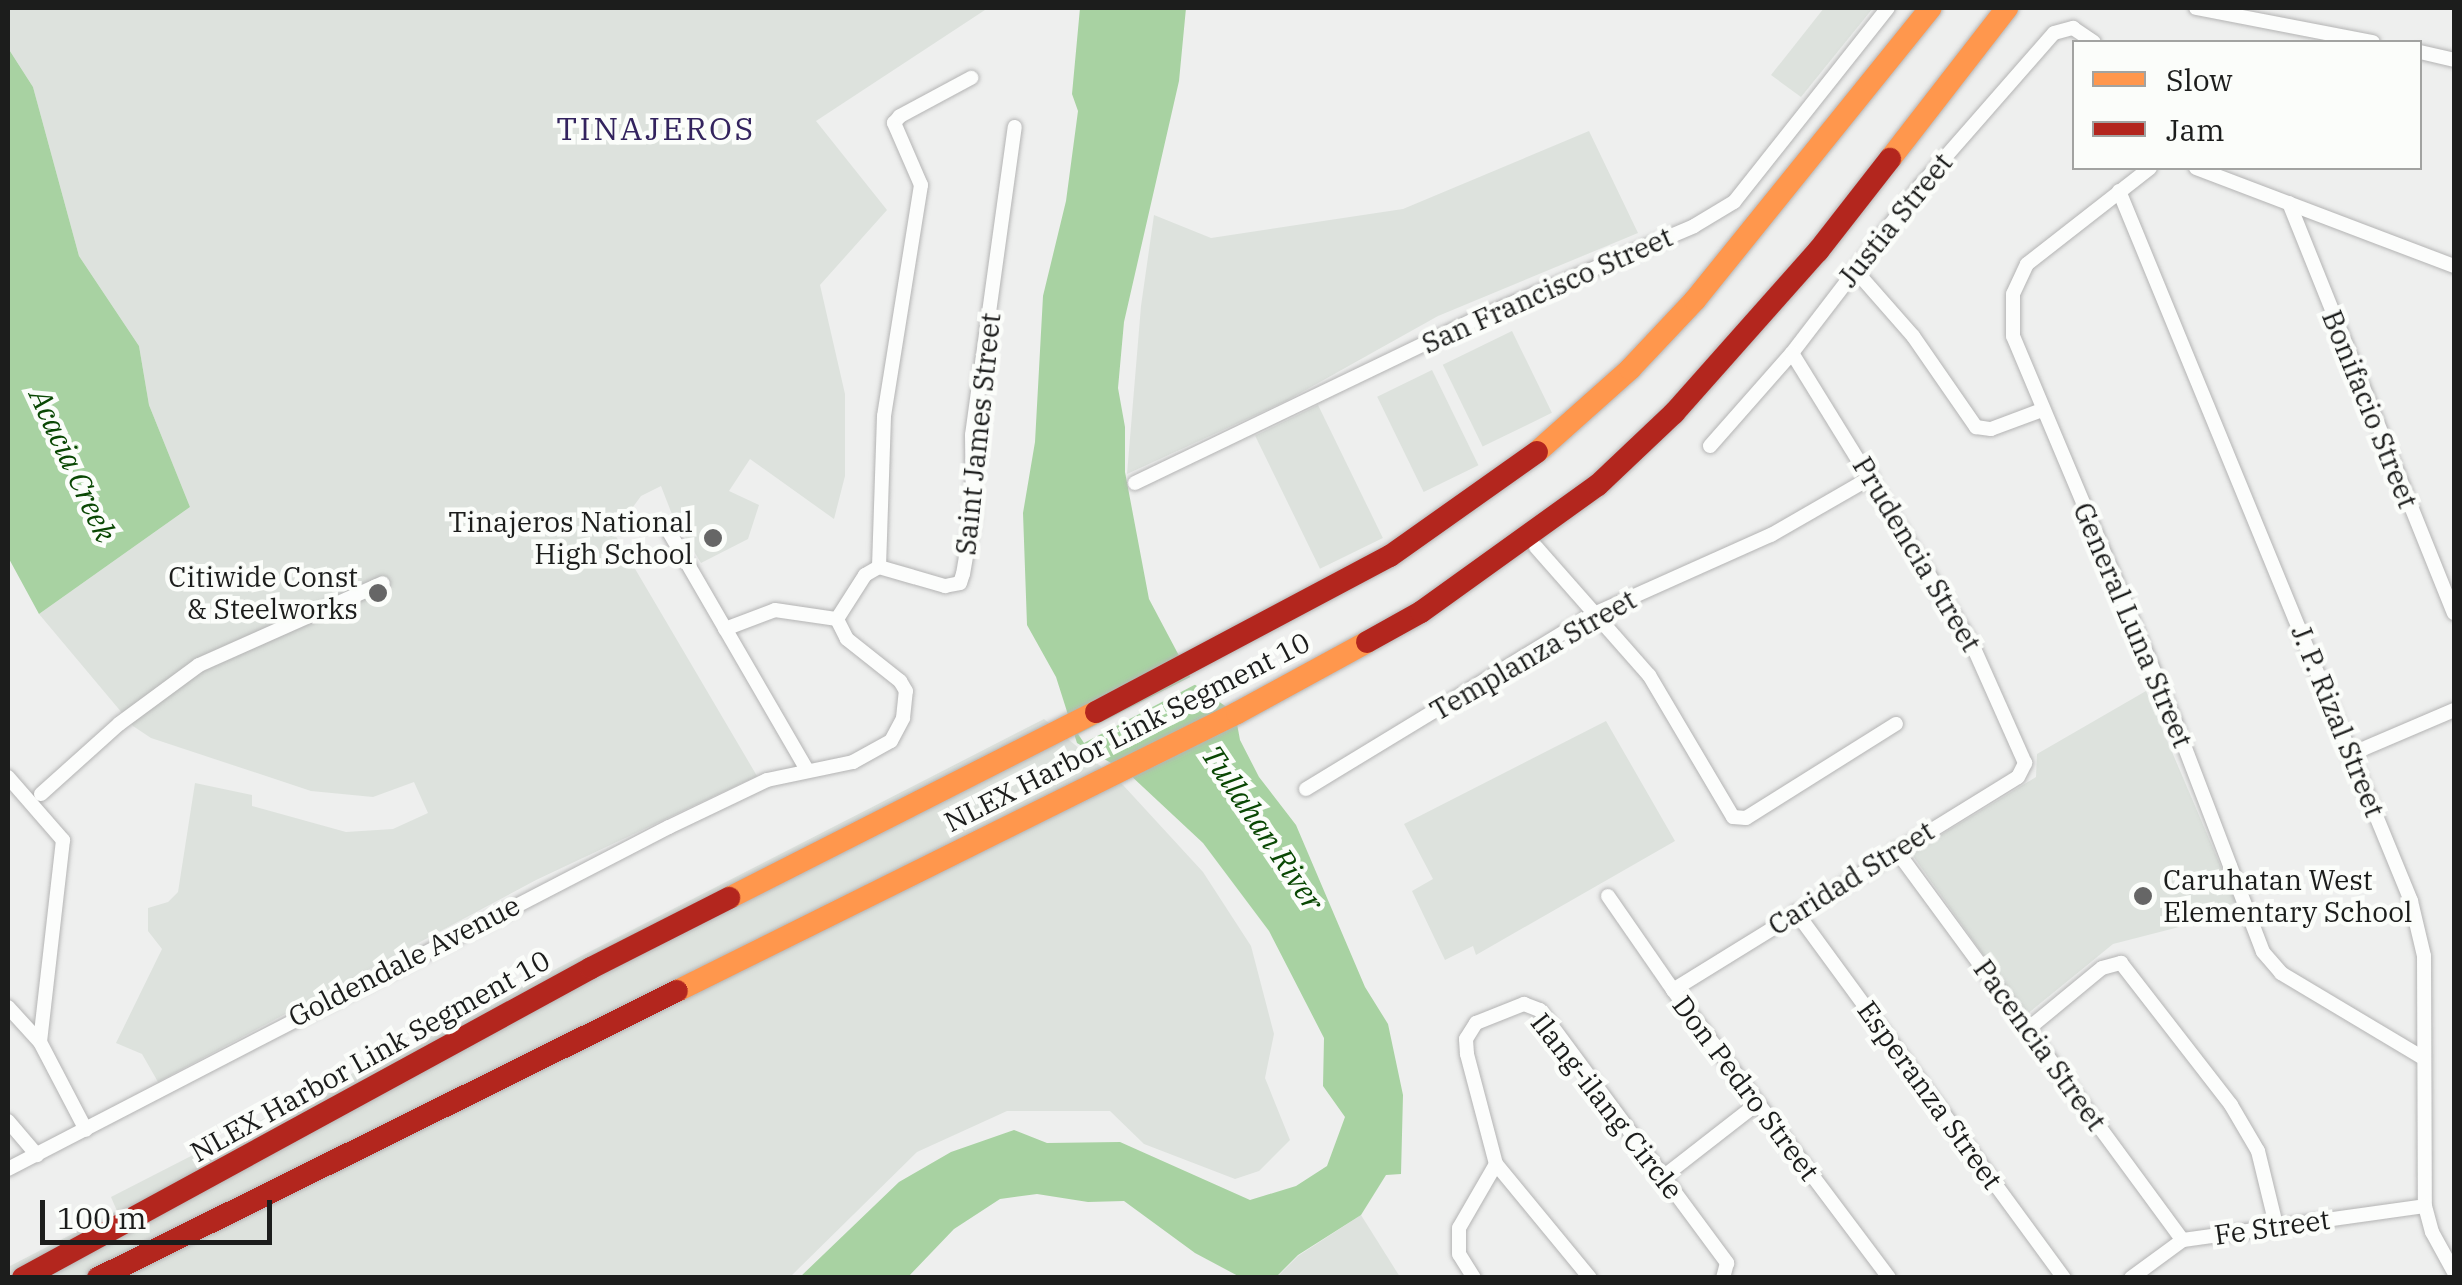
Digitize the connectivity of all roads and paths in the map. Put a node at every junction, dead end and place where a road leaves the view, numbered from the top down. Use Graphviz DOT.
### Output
graph roads {
  1 [pos="1888,8"];
  2 [pos="1931,8"];
  3 [pos="2008,8"];
  4 [pos="2196,8"];
  5 [pos="2091,40"];
  6 [pos="2363,40"];
  7 [pos="2422,52"];
  8 [pos="2454,60"];
  9 [pos="971,78"];
  10 [pos="1015,127"];
  11 [pos="2147,170"];
  12 [pos="2201,170"];
  13 [pos="2119,192"];
  14 [pos="2289,203"];
  15 [pos="2454,266"];
  16 [pos="1855,270"];
  17 [pos="1792,353"];
  18 [pos="2042,410"];
  19 [pos="1710,446"];
  20 [pos="1872,477"];
  21 [pos="1135,483"];
  22 [pos="668,530"];
  23 [pos="1536,546"];
  24 [pos="879,567"];
  25 [pos="382,583"];
  26 [pos="2454,613"];
  27 [pos="1594,614"];
  28 [pos="837,619"];
  29 [pos="725,628"];
  30 [pos="2454,710"];
  31 [pos="1896,724"];
  32 [pos="2351,754"];
  33 [pos="2025,763"];
  34 [pos="808,770"];
  35 [pos="8,777"];
  36 [pos="1306,789"];
  37 [pos="41,794"];
  38 [pos="1896,850"];
  39 [pos="1608,896"];
  40 [pos="1796,912"];
  41 [pos="1672,990"];
  42 [pos="8,1007"];
  43 [pos="2028,1029"];
  44 [pos="40,1042"];
  45 [pos="2423,1058"];
  46 [pos="1758,1103"];
  47 [pos="8,1120"];
  48 [pos="86,1130"];
  49 [pos="37,1155"];
  50 [pos="1496,1164"];
  51 [pos="8,1169"];
  52 [pos="1664,1177"];
  53 [pos="2425,1206"];
  54 [pos="2276,1225"];
  55 [pos="2183,1240"];
  56 [pos="2454,1272"];
  57 [pos="23,1278"];
  58 [pos="98,1278"];
  59 [pos="1474,1278"];
  60 [pos="1590,1278"];
  61 [pos="1723,1278"];
  62 [pos="1889,1278"];
  63 [pos="2064,1278"];
  64 [pos="2130,1278"];
  1 -- 21 [label="street, San Francisco Street"];
  2 -- 57 [label="highway, NLEX Harbor Link Segment 10"];
  3 -- 58 [label="highway, NLEX Harbor Link Segment 10"];
  4 -- 6 [label="street"];
  5 -- 16 [label="street, Justia Street"];
  7 -- 8 [label="street"];
  9 -- 24 [label="street"];
  10 -- 24 [label="street, Saint James Street"];
  11 -- 13 [label="street, General Luna Street"];
  12 -- 14 [label="street"];
  13 -- 18 [label="street, General Luna Street"];
  13 -- 32 [label="street, J. P. Rizal Street"];
  14 -- 15 [label="street"];
  14 -- 26 [label="street, Bonifacio Street"];
  16 -- 17 [label="street, Justia Street"];
  16 -- 18 [label="street"];
  17 -- 19 [label="street, Justia Street"];
  17 -- 20 [label="street, Prudencia Street"];
  18 -- 45 [label="street, General Luna Street"];
  20 -- 27 [label="street, Templanza Street"];
  20 -- 33 [label="street, Prudencia Street"];
  22 -- 29 [label="street"];
  23 -- 27 [label="street"];
  24 -- 28 [label="street"];
  25 -- 37 [label="street"];
  27 -- 31 [label="street"];
  27 -- 36 [label="street, Templanza Street"];
  28 -- 29 [label="street"];
  28 -- 34 [label="street"];
  29 -- 34 [label="street"];
  30 -- 32 [label="street"];
  32 -- 45 [label="street, J. P. Rizal Street"];
  33 -- 38 [label="street, Caridad Street"];
  34 -- 48 [label="street, Goldendale Avenue"];
  35 -- 44 [label="street"];
  38 -- 40 [label="street, Caridad Street"];
  38 -- 43 [label="street, Pacencia Street"];
  39 -- 41 [label="street, Don Pedro Street"];
  40 -- 41 [label="street, Caridad Street"];
  40 -- 63 [label="street, Esperanza Street"];
  41 -- 46 [label="street, Don Pedro Street"];
  42 -- 44 [label="street"];
  43 -- 54 [label="street"];
  43 -- 55 [label="street, Pacencia Street"];
  44 -- 48 [label="street"];
  45 -- 53 [label="street, J. P. Rizal Street"];
  46 -- 52 [label="street"];
  46 -- 62 [label="street, Don Pedro Street"];
  47 -- 49 [label="street"];
  48 -- 49 [label="street, Goldendale Avenue"];
  49 -- 51 [label="street, Goldendale Avenue"];
  50 -- 52 [label="street, Ilang-ilang Circle"];
  50 -- 59 [label="street"];
  50 -- 60 [label="street, Ilang-ilang Circle"];
  52 -- 61 [label="street, Ilang-ilang Circle"];
  53 -- 54 [label="street, Fe Street"];
  53 -- 56 [label="street, J. P. Rizal Street"];
  54 -- 55 [label="street, Fe Street"];
  55 -- 64 [label="street, Fe Street"];
}
